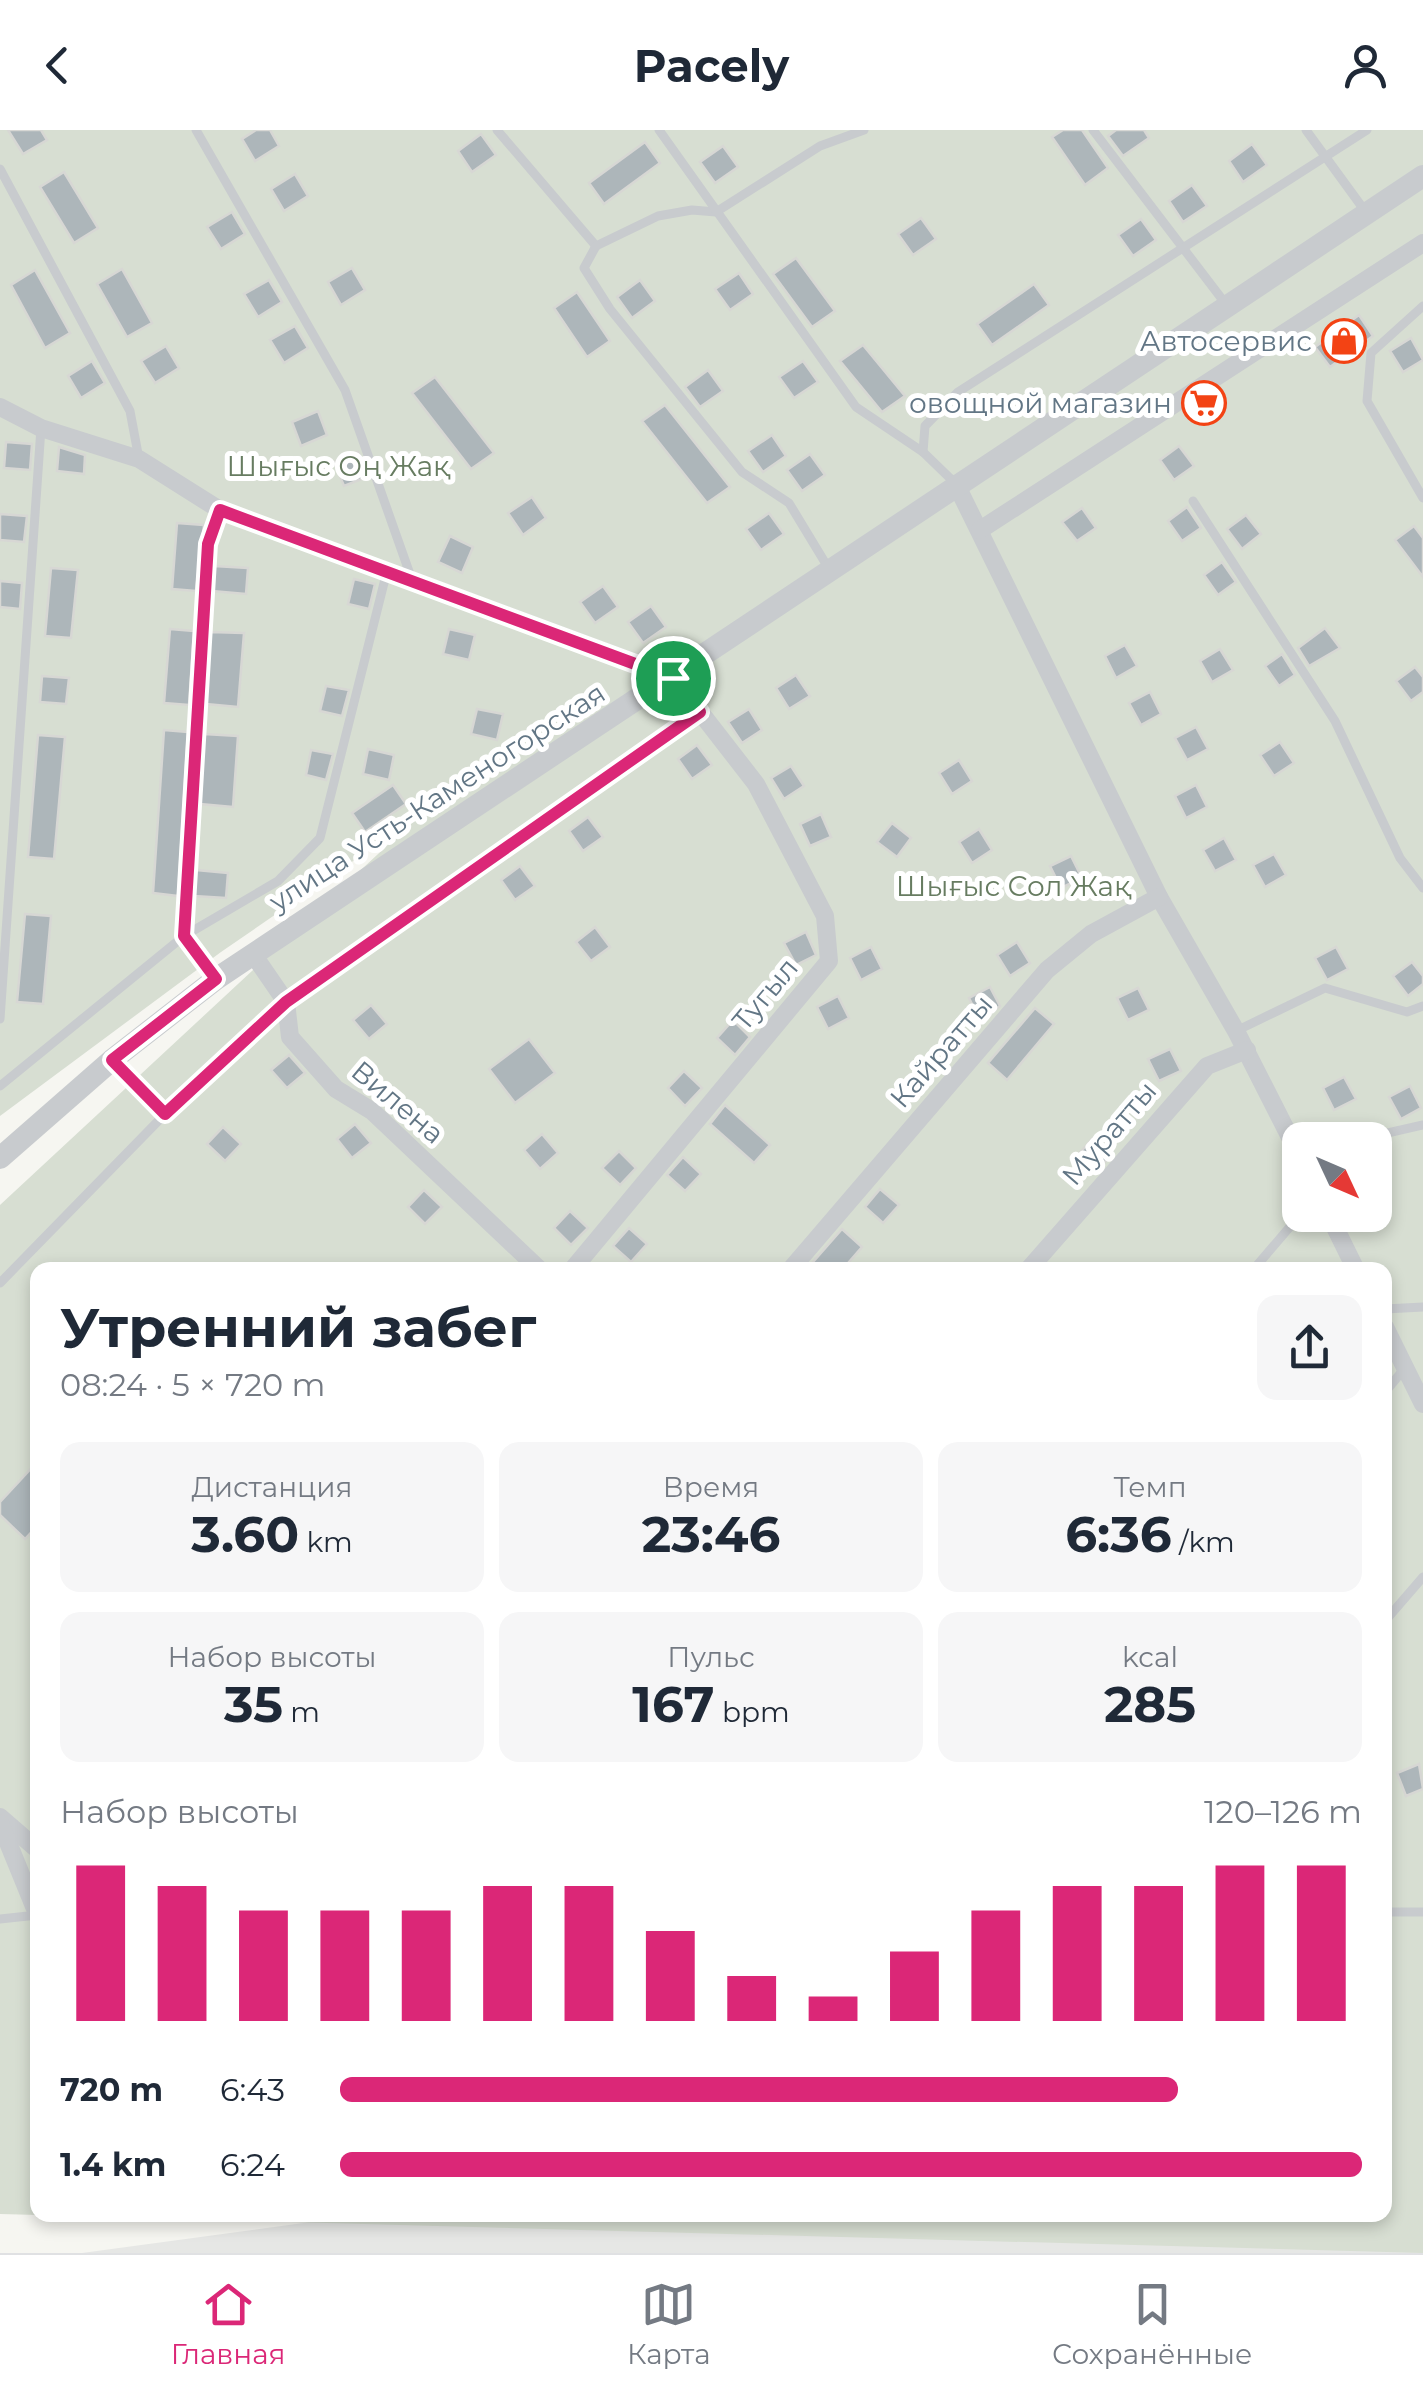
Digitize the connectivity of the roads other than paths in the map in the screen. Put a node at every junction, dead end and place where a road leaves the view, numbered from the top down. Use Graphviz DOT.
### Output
graph roads {
  1 [pos="196,130"];
  2 [pos="498,130"];
  3 [pos="659,130"];
  4 [pos="864,130"];
  5 [pos="1092,130"];
  6 [pos="1306,130"];
  7 [pos="1366,130"];
  8 [pos="1325,156"];
  9 [pos="0,169"];
  10 [pos="1423,176"];
  11 [pos="716,212"];
  12 [pos="1367,213"];
  13 [pos="1423,243"];
  14 [pos="596,246"];
  15 [pos="1184,250"];
  16 [pos="1227,305"];
  17 [pos="1423,306"];
  18 [pos="0,407"];
  19 [pos="41,428"];
  20 [pos="923,452"];
  21 [pos="139,459"];
  22 [pos="956,484"];
  23 [pos="1423,498"];
  24 [pos="1193,502"];
  25 [pos="220,510"];
  26 [pos="980,530"];
  27 [pos="830,571"];
  28 [pos="386,575"];
  29 [pos="411,577"];
  30 [pos="673,678"];
  31 [pos="700,712"];
  32 [pos="1423,888"];
  33 [pos="1159,898"];
  34 [pos="184,936"];
  35 [pos="254,954"];
  36 [pos="216,979"];
  37 [pos="286,1002"];
  38 [pos="1423,1006"];
  39 [pos="0,1019"];
  40 [pos="1236,1031"];
  41 [pos="1247,1050"];
  42 [pos="112,1060"];
  43 [pos="0,1086"];
  44 [pos="165,1114"];
  45 [pos="1283,1122"];
  46 [pos="1423,1124"];
  47 [pos="1392,1132"];
  48 [pos="0,1158"];
  49 [pos="1285,1232"];
  50 [pos="1337,1232"];
  51 [pos="532,1262"];
  52 [pos="579,1262"];
  53 [pos="797,1262"];
  54 [pos="1035,1262"];
  55 [pos="1260,1262"];
  56 [pos="1352,1262"];
  57 [pos="0,1283"];
  58 [pos="1423,1307"];
  59 [pos="1392,1309"];
  60 [pos="1392,1341"];
  61 [pos="1406,1368"];
  62 [pos="1392,1384"];
  63 [pos="1423,1404"];
  64 [pos="1423,1577"];
  65 [pos="1392,1613"];
  66 [pos="0,1820"];
  67 [pos="30,1844"];
  68 [pos="30,1897"];
  69 [pos="1392,1912"];
  70 [pos="1423,1912"];
  71 [pos="30,1916"];
  72 [pos="0,1919"];
  1 -- 29 [label="lane"];
  2 -- 14 [label="lane"];
  3 -- 11 [label="lane"];
  4 -- 11 [label="lane"];
  5 -- 15 [label="lane"];
  6 -- 8 [label="lane"];
  7 -- 8 [label="lane"];
  8 -- 12 [label="lane"];
  8 -- 15 [label="lane"];
  9 -- 21 [label="lane"];
  10 -- 12 [label="street, улица Усть-Каменогорская"];
  11 -- 14 [label="lane"];
  11 -- 20 [label="lane"];
  12 -- 16 [label="street, улица Усть-Каменогорская"];
  13 -- 26 [label="street"];
  14 -- 27 [label="lane"];
  15 -- 16 [label="lane"];
  15 -- 20 [label="lane"];
  16 -- 22 [label="street, улица Усть-Каменогорская"];
  17 -- 23 [label="lane"];
  18 -- 19 [label="street"];
  19 -- 21 [label="street"];
  19 -- 39 [label="lane"];
  20 -- 22 [label="lane"];
  21 -- 25 [label="street"];
  22 -- 26 [label="street"];
  22 -- 27 [label="street, улица Усть-Каменогорская"];
  24 -- 32 [label="lane"];
  25 -- 28 [label="street"];
  25 -- 34 [label="lane"];
  26 -- 33 [label="street"];
  27 -- 30 [label="street, улица Усть-Каменогорская"];
  28 -- 29 [label="street"];
  28 -- 34 [label="lane"];
  29 -- 30 [label="street"];
  30 -- 31 [label="street, Тугыл"];
  30 -- 35 [label="street, улица Усть-Каменогорская"];
  31 -- 37 [label="lane"];
  31 -- 52 [label="street, Тугыл"];
  33 -- 40 [label="street"];
  33 -- 53 [label="street, Кайратты"];
  34 -- 36 [label="lane"];
  34 -- 43 [label="lane"];
  35 -- 36 [label="street, улица Усть-Каменогорская"];
  35 -- 37 [label="street, Вилена"];
  36 -- 42 [label="street, улица Усть-Каменогорская"];
  37 -- 44 [label="lane"];
  37 -- 51 [label="street, Вилена"];
  38 -- 40 [label="lane"];
  40 -- 41 [label="street"];
  41 -- 45 [label="street"];
  41 -- 54 [label="street, Муратты"];
  42 -- 44 [label="lane"];
  42 -- 48 [label="street, улица Усть-Каменогорская"];
  44 -- 57 [label="lane"];
  46 -- 47 [label="lane"];
  49 -- 55 [label="lane"];
  50 -- 56 [label="street"];
  58 -- 59 [label="lane"];
  60 -- 61 [label="street"];
  61 -- 62 [label="lane"];
  61 -- 63 [label="street"];
  64 -- 65 [label="lane"];
  66 -- 67 [label="street"];
  66 -- 68 [label="street"];
  69 -- 70 [label="lane"];
  71 -- 72 [label="lane"];
}
